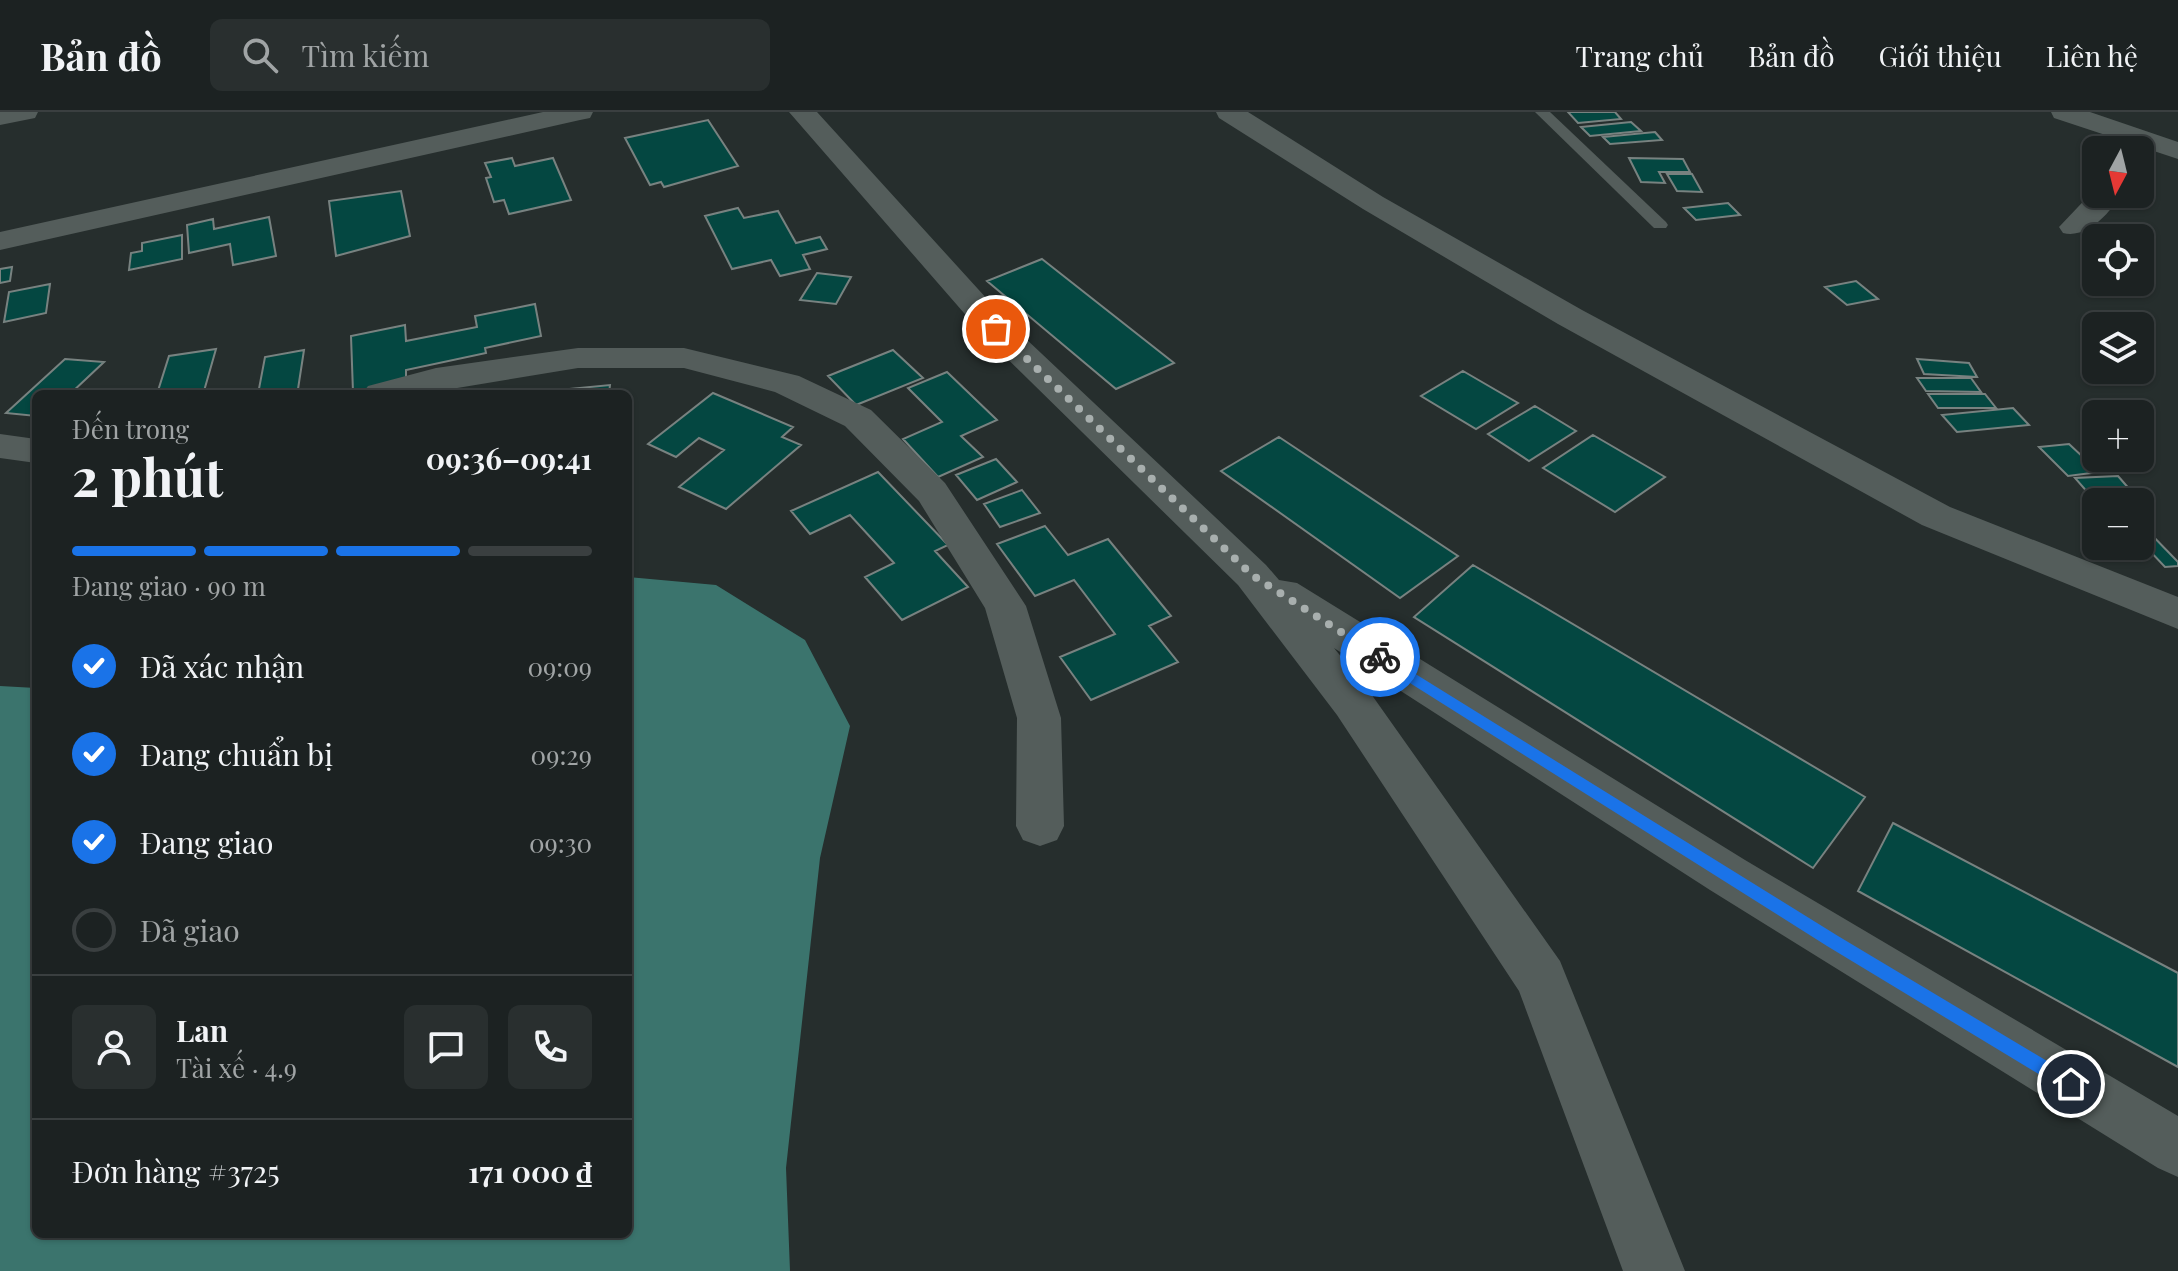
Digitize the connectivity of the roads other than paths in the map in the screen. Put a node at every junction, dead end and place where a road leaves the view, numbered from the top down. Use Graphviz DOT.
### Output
graph roads {
  1 [pos="25,112"];
  2 [pos="580,112"];
  3 [pos="802,112"];
  4 [pos="1229,112"];
  5 [pos="1542,112"];
  6 [pos="2064,112"];
  7 [pos="0,117"];
  8 [pos="2177,151"];
  9 [pos="2154,162"];
  10 [pos="2093,208"];
  11 [pos="1660,225"];
  12 [pos="2074,227"];
  13 [pos="0,241"];
  14 [pos="395,390"];
  15 [pos="0,446"];
  16 [pos="32,450"];
  17 [pos="1252,575"];
  18 [pos="2178,614"];
  19 [pos="1040,826"];
  20 [pos="2178,1148"];
  21 [pos="1654,1271"];
  1 -- 7 [label="street"];
  2 -- 13 [label="street"];
  3 -- 17 [label="street"];
  4 -- 18 [label="street"];
  5 -- 11 [label="lane"];
  6 -- 8 [label="street"];
  8 -- 9 [label="street"];
  10 -- 12 [label="street"];
  14 -- 19 [label="street"];
  15 -- 16 [label="street"];
  17 -- 20 [label="street"];
  17 -- 21 [label="street"];
}
